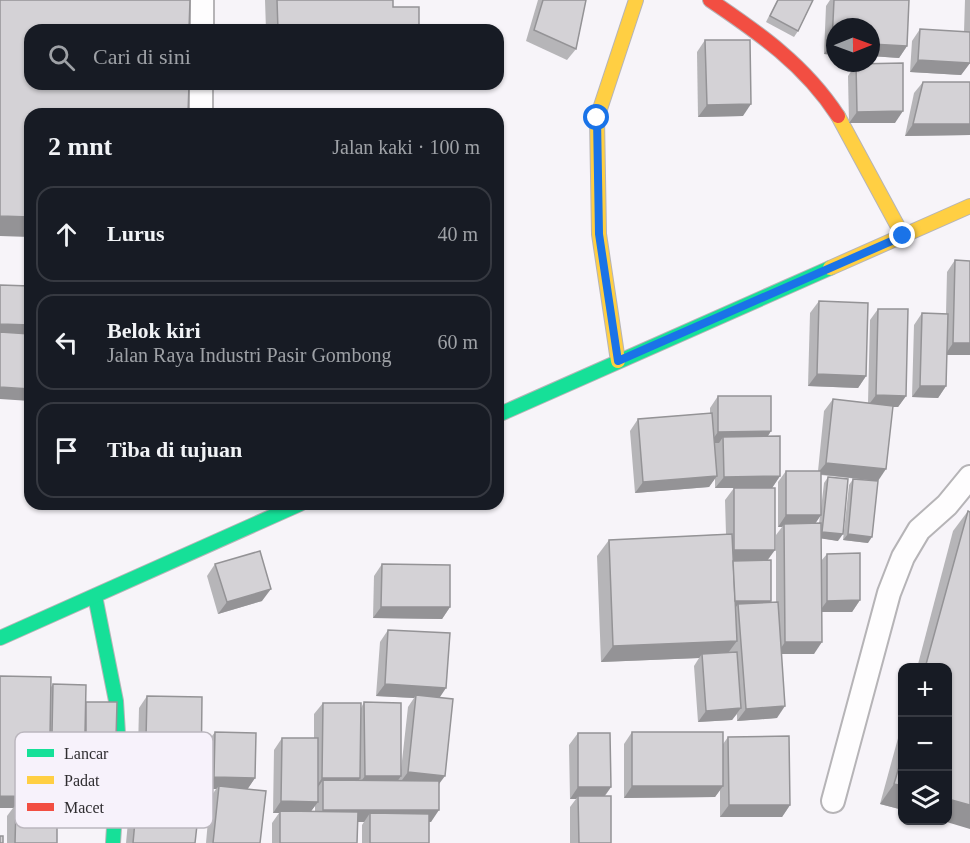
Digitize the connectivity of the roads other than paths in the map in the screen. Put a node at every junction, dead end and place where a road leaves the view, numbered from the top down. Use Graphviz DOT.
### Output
graph roads {
  1 [pos="202,0"];
  2 [pos="636,0"];
  3 [pos="710,0"];
  4 [pos="201,24"];
  5 [pos="201,90"];
  6 [pos="201,108"];
  7 [pos="970,206"];
  8 [pos="903,236"];
  9 [pos="618,361"];
  10 [pos="504,412"];
  11 [pos="970,477"];
  12 [pos="287,510"];
  13 [pos="95,596"];
  14 [pos="0,638"];
  15 [pos="117,732"];
  16 [pos="833,801"];
  17 [pos="114,828"];
  18 [pos="113,843"];
  1 -- 4 [label="lane"];
  2 -- 9 [label="street"];
  3 -- 8 [label="street"];
  5 -- 6 [label="lane"];
  7 -- 8 [label="street"];
  8 -- 9 [label="street"];
  9 -- 10 [label="street"];
  11 -- 16 [label="lane"];
  12 -- 13 [label="street"];
  13 -- 14 [label="street"];
  13 -- 15 [label="street"];
  17 -- 18 [label="street"];
}
